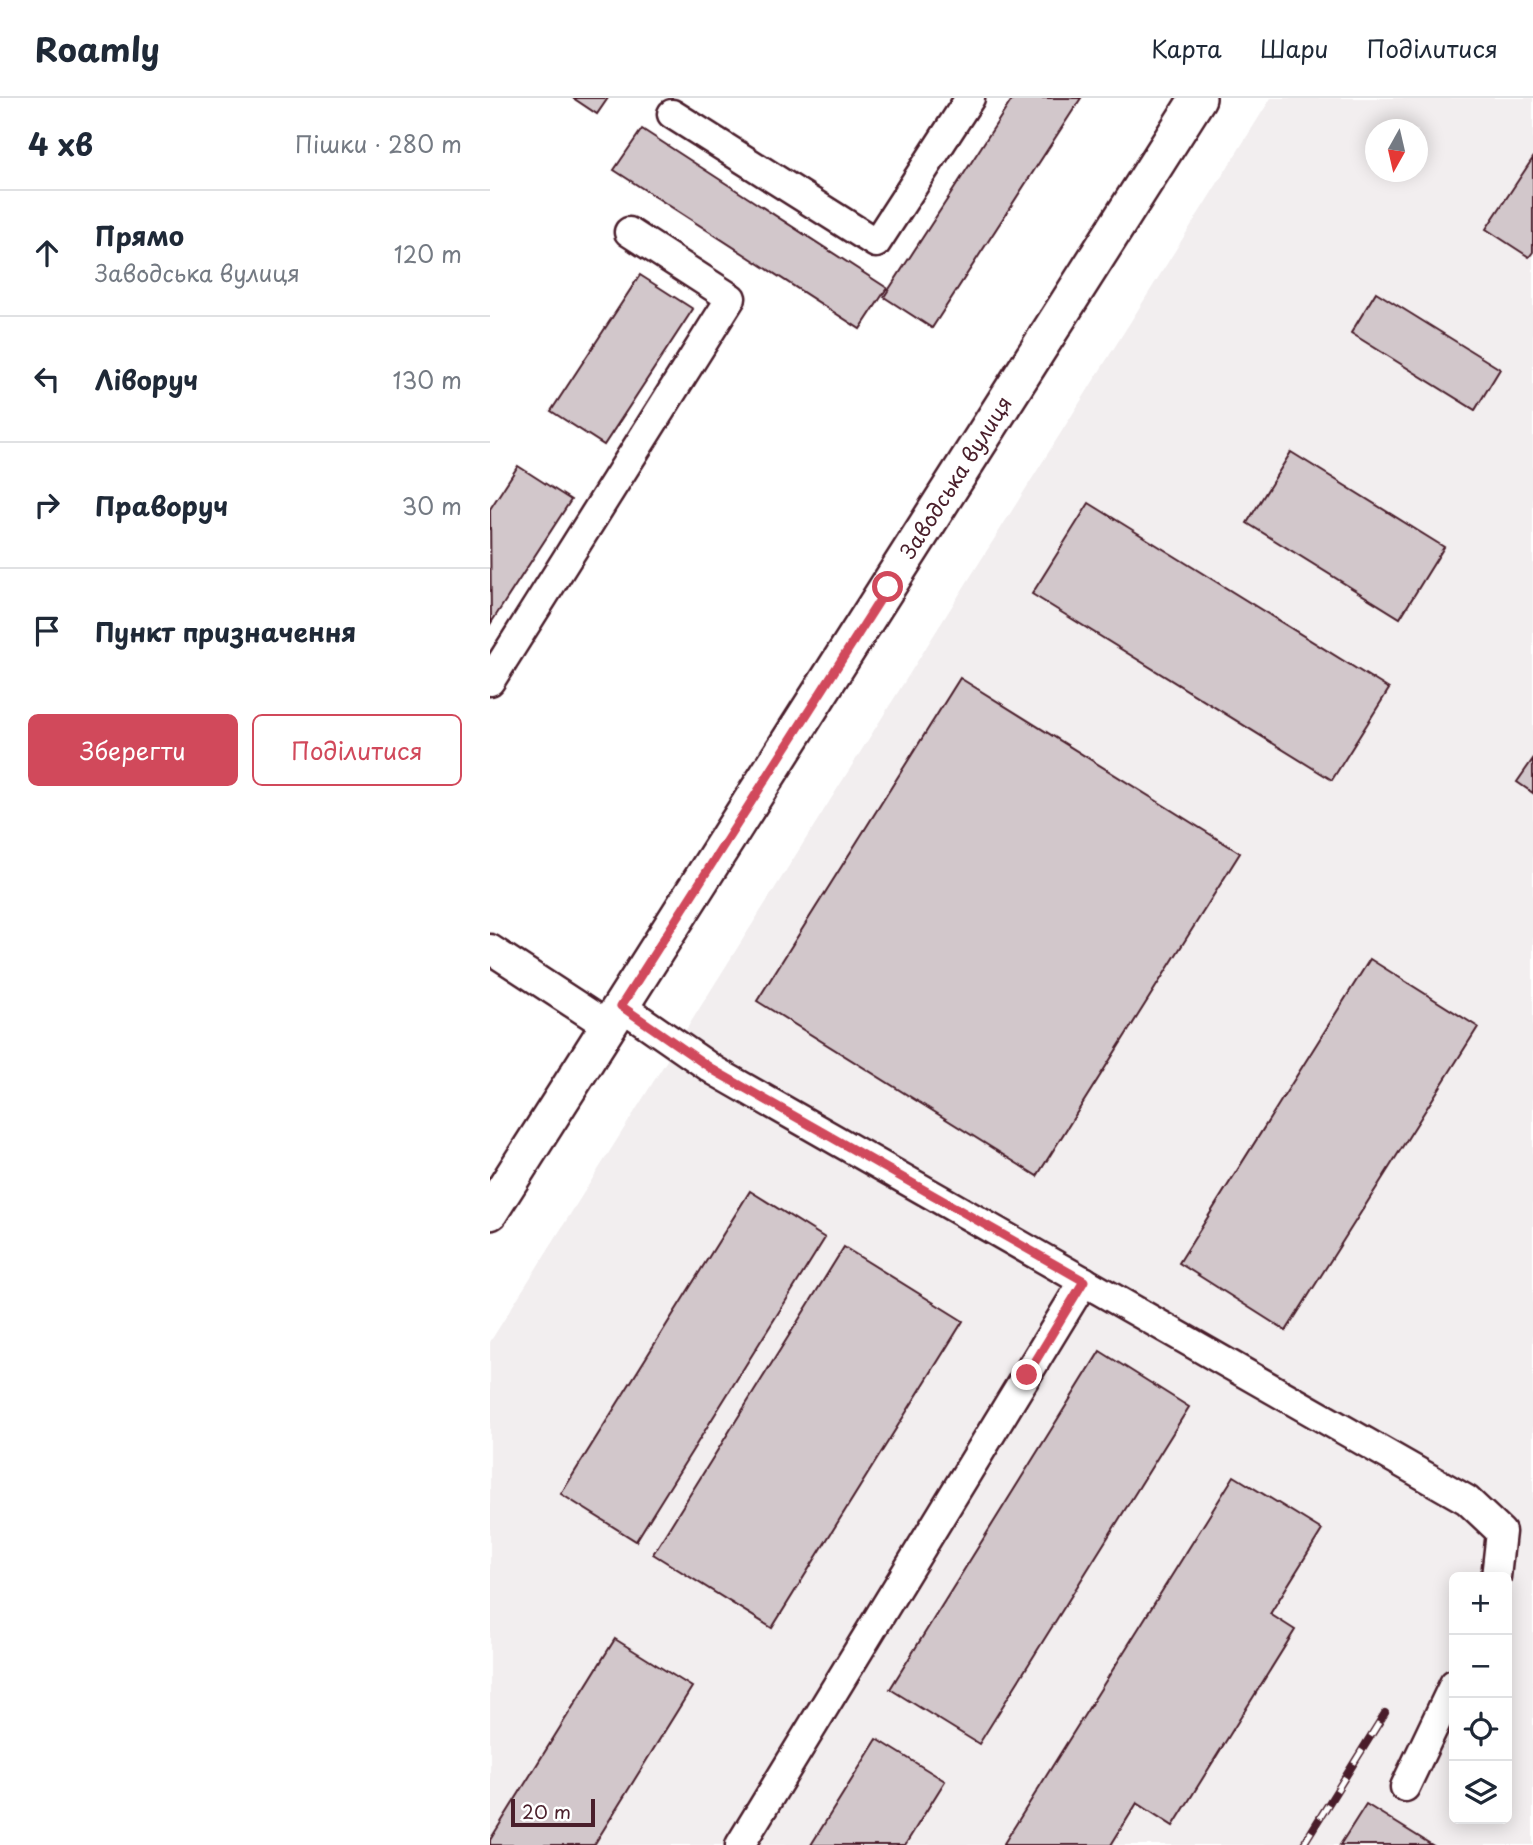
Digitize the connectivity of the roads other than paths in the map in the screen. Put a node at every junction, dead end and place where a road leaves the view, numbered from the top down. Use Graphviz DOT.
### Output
graph roads {
  1 [pos="971,98"];
  2 [pos="1198,98"];
  3 [pos="672,114"];
  4 [pos="629,232"];
  5 [pos="490,679"];
  6 [pos="490,949"];
  7 [pos="615,1016"];
  8 [pos="490,1212"];
  9 [pos="1084,1281"];
  10 [pos="1497,1572"];
  11 [pos="1449,1695"];
  12 [pos="1405,1787"];
  13 [pos="740,1845"];
  1 -- 3 [label="street"];
  2 -- 7 [label="main road, Заводська вулиця"];
  4 -- 5 [label="street"];
  6 -- 7 [label="street"];
  7 -- 8 [label="main road, Заводська вулиця"];
  7 -- 9 [label="street"];
  9 -- 10 [label="street"];
  9 -- 13 [label="street"];
  11 -- 12 [label="street"];
}
